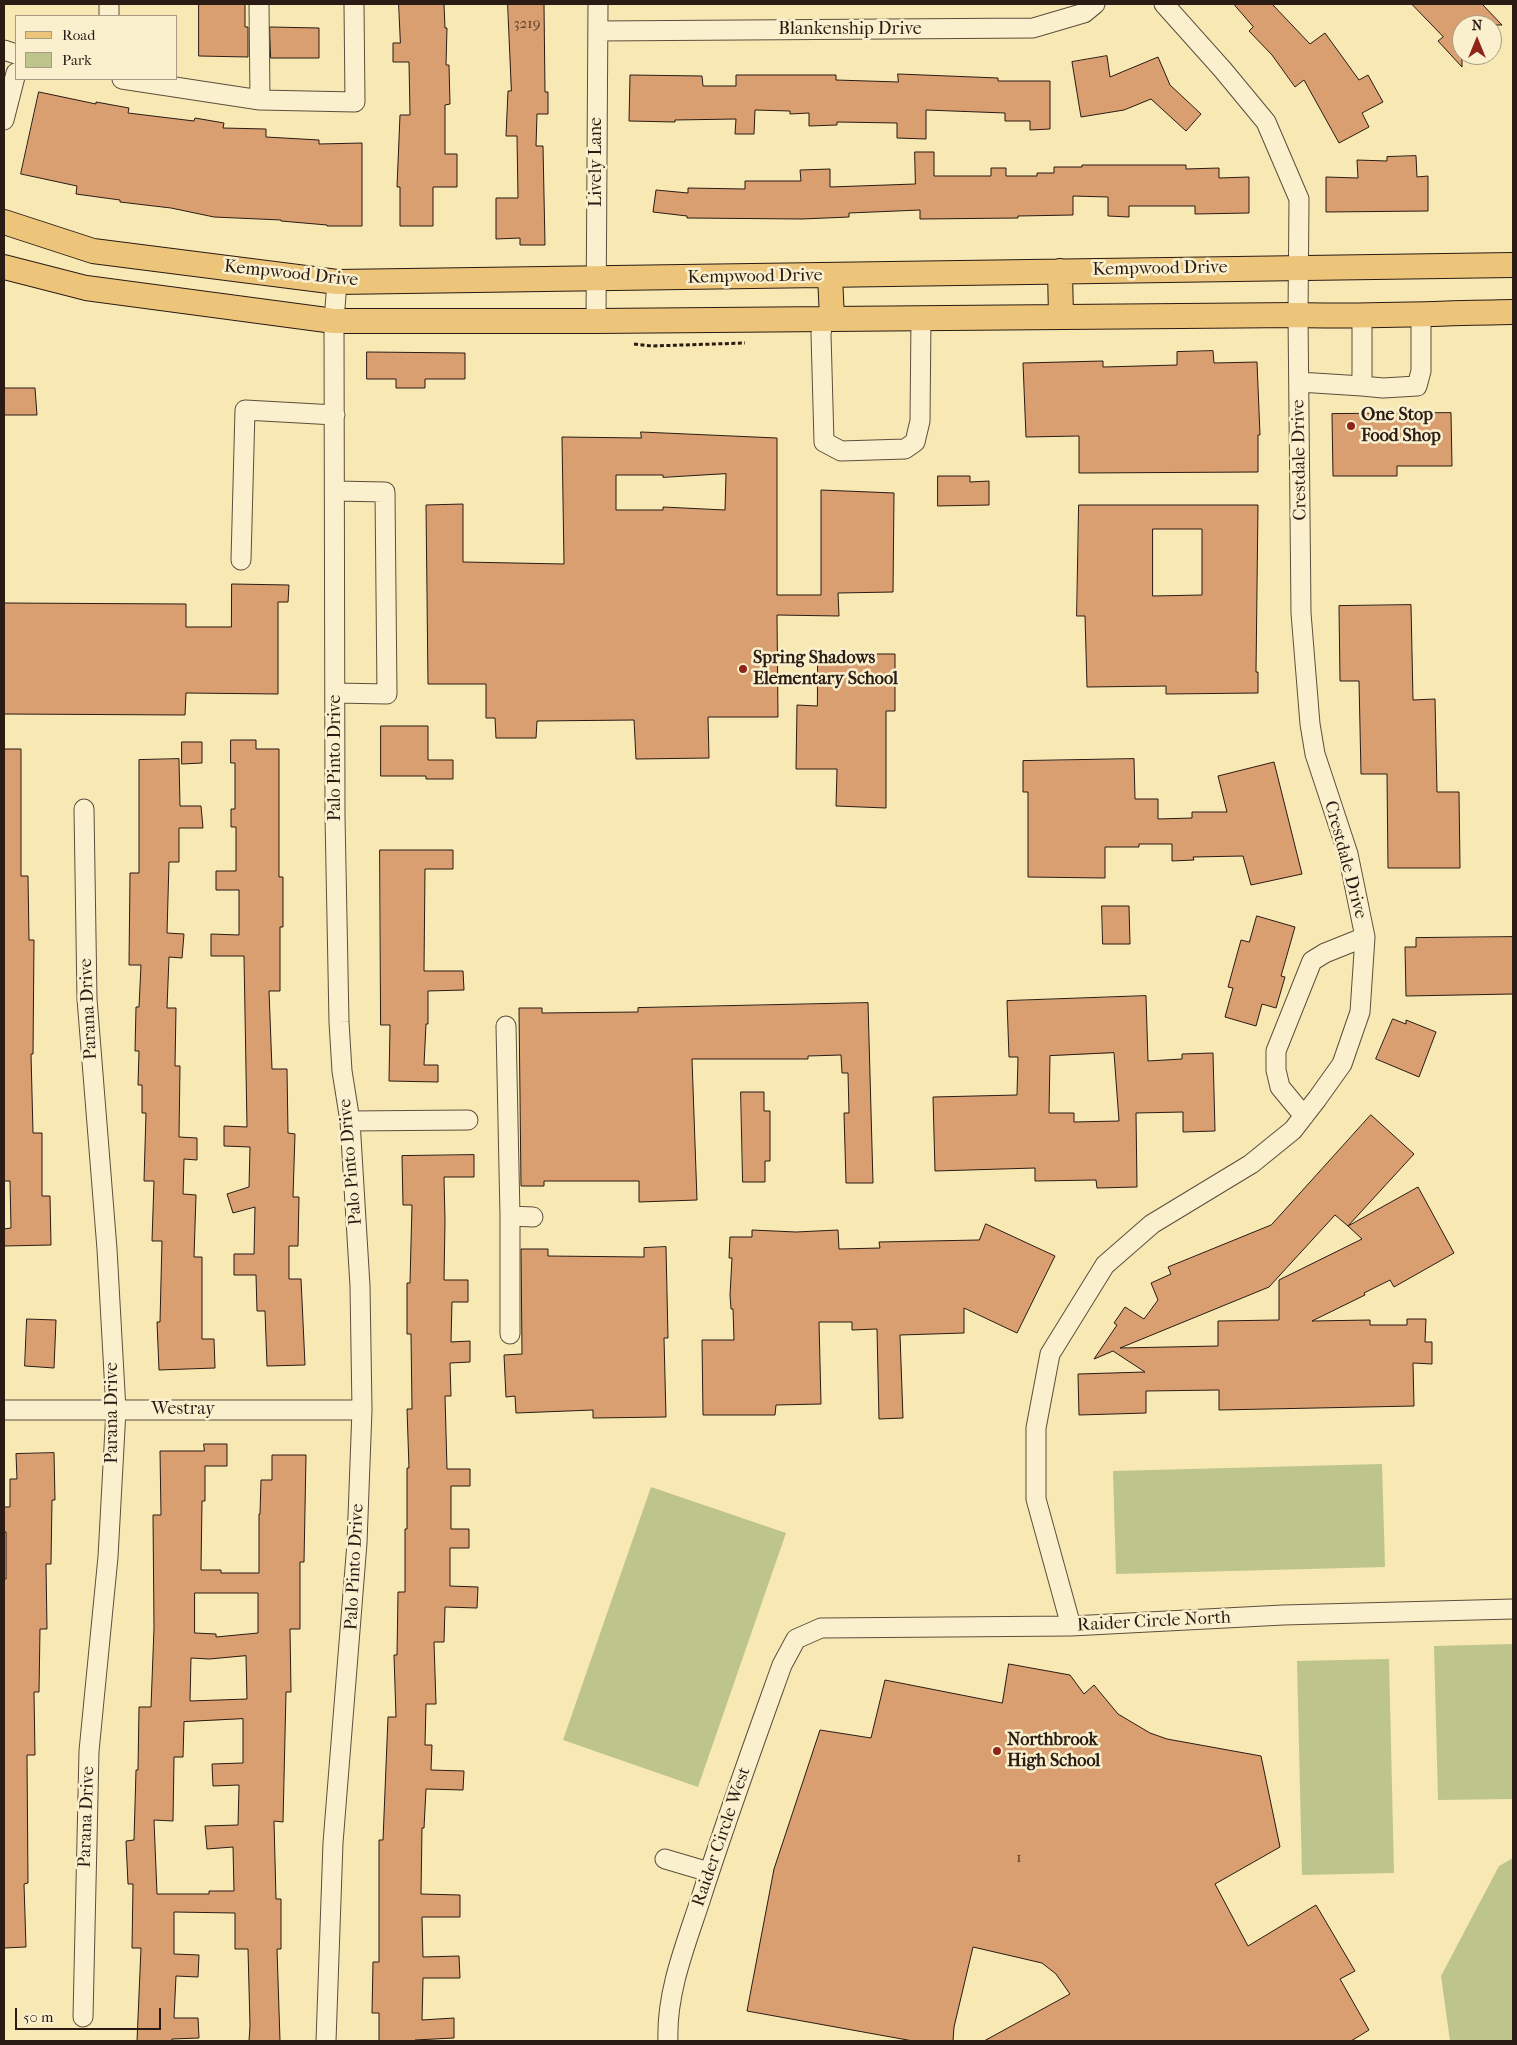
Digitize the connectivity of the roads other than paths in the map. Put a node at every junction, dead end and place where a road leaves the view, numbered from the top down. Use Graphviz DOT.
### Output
graph roads {
  1 [pos="260,4"];
  2 [pos="354,4"];
  3 [pos="598,4"];
  4 [pos="1096,4"];
  5 [pos="1164,4"];
  6 [pos="598,31"];
  7 [pos="15,77"];
  8 [pos="129,80"];
  9 [pos="260,100"];
  10 [pos="4,120"];
  11 [pos="4,222"];
  12 [pos="1513,265"];
  13 [pos="4,267"];
  14 [pos="1298,268"];
  15 [pos="1060,271"];
  16 [pos="830,275"];
  17 [pos="596,280"];
  18 [pos="337,282"];
  19 [pos="1513,312"];
  20 [pos="1421,314"];
  21 [pos="1298,315"];
  22 [pos="1061,317"];
  23 [pos="1362,317"];
  24 [pos="921,318"];
  25 [pos="827,319"];
  26 [pos="334,320"];
  27 [pos="596,321"];
  28 [pos="1299,382"];
  29 [pos="1362,386"];
  30 [pos="335,414"];
  31 [pos="335,491"];
  32 [pos="241,560"];
  33 [pos="336,693"];
  34 [pos="84,808"];
  35 [pos="1365,937"];
  36 [pos="506,1026"];
  37 [pos="1304,1116"];
  38 [pos="350,1120"];
  39 [pos="468,1120"];
  40 [pos="510,1216"];
  41 [pos="533,1216"];
  42 [pos="510,1334"];
  43 [pos="4,1410"];
  44 [pos="116,1410"];
  45 [pos="362,1410"];
  46 [pos="1513,1609"];
  47 [pos="1071,1626"];
  48 [pos="796,1639"];
  49 [pos="664,1859"];
  50 [pos="709,1872"];
  51 [pos="83,2017"];
  52 [pos="326,2041"];
  53 [pos="668,2041"];
  1 -- 9 [label="street"];
  2 -- 9 [label="street"];
  3 -- 6 [label="street, Lively Lane"];
  4 -- 6 [label="street, Blankenship Drive"];
  5 -- 14 [label="street, Crestdale Drive"];
  6 -- 17 [label="street, Lively Lane"];
  7 -- 10 [label="street"];
  8 -- 9 [label="street"];
  11 -- 18 [label="main road, Kempwood Drive"];
  12 -- 14 [label="main road, Kempwood Drive"];
  13 -- 26 [label="main road"];
  14 -- 15 [label="main road, Kempwood Drive"];
  14 -- 21 [label="street, Crestdale Drive"];
  15 -- 16 [label="main road, Kempwood Drive"];
  15 -- 22 [label="main road"];
  16 -- 17 [label="main road, Kempwood Drive"];
  16 -- 25 [label="main road"];
  17 -- 18 [label="main road, Kempwood Drive"];
  17 -- 27 [label="street, Lively Lane"];
  18 -- 26 [label="street, Palo Pinto Drive"];
  19 -- 20 [label="main road"];
  20 -- 23 [label="main road"];
  20 -- 29 [label="street"];
  21 -- 22 [label="main road"];
  21 -- 23 [label="main road"];
  21 -- 28 [label="street, Crestdale Drive"];
  22 -- 24 [label="main road"];
  23 -- 29 [label="street"];
  24 -- 25 [label="main road"];
  24 -- 25 [label="street"];
  25 -- 27 [label="main road"];
  26 -- 27 [label="main road"];
  26 -- 30 [label="street, Palo Pinto Drive"];
  28 -- 29 [label="street"];
  28 -- 35 [label="street, Crestdale Drive"];
  30 -- 31 [label="street, Palo Pinto Drive"];
  30 -- 32 [label="street"];
  31 -- 33 [label="street, Palo Pinto Drive"];
  31 -- 33 [label="street"];
  33 -- 38 [label="street, Palo Pinto Drive"];
  34 -- 44 [label="street, Parana Drive"];
  35 -- 37 [label="street, Crestdale Drive"];
  35 -- 37 [label="street"];
  36 -- 40 [label="street"];
  37 -- 47 [label="street, Crestdale Drive"];
  38 -- 39 [label="street"];
  38 -- 45 [label="street, Palo Pinto Drive"];
  40 -- 41 [label="street"];
  40 -- 42 [label="street"];
  43 -- 44 [label="street, Westray"];
  44 -- 45 [label="street, Westray"];
  44 -- 51 [label="street, Parana Drive"];
  45 -- 52 [label="street, Palo Pinto Drive"];
  46 -- 47 [label="street, Raider Circle North"];
  47 -- 48 [label="street, Raider Circle North"];
  48 -- 50 [label="street, Raider Circle West"];
  49 -- 50 [label="street"];
  50 -- 53 [label="street, Raider Circle West"];
}
